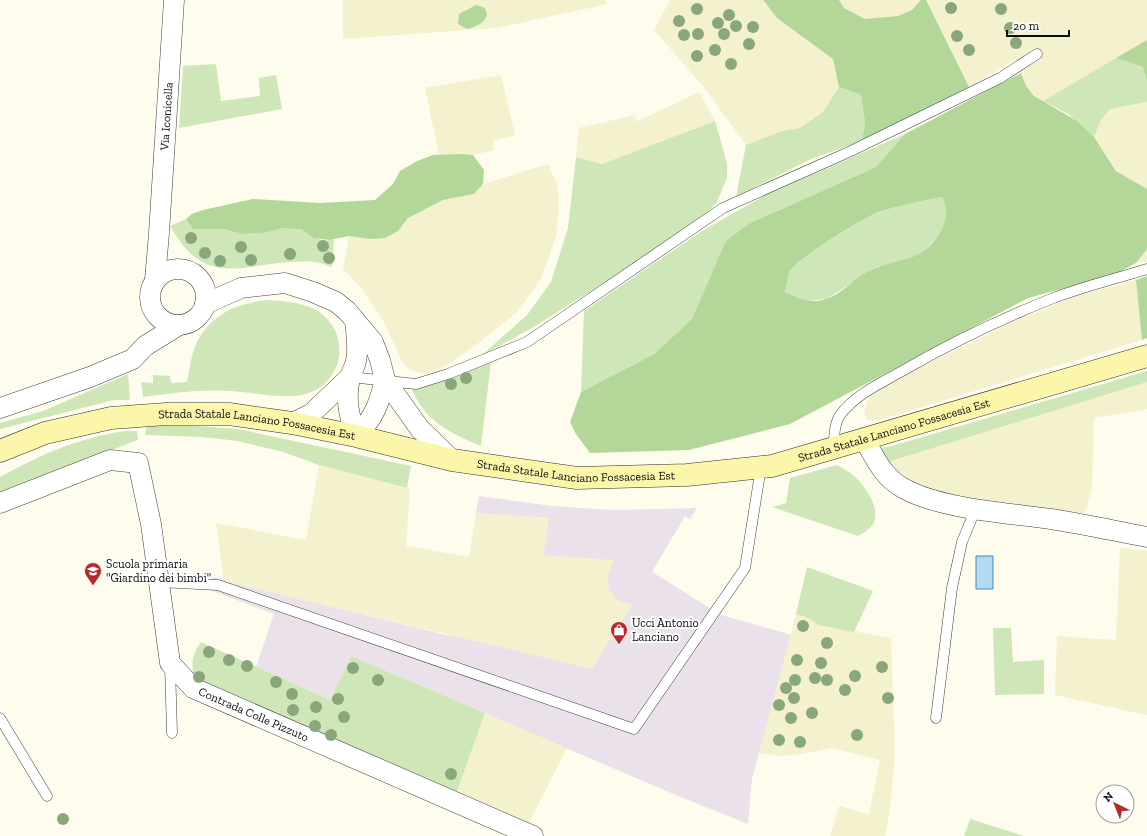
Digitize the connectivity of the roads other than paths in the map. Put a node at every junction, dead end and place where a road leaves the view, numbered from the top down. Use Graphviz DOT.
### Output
graph roads {
  1 [pos="174,0"];
  2 [pos="1037,54"];
  3 [pos="160,233"];
  4 [pos="178,268"];
  5 [pos="1147,269"];
  6 [pos="155,280"];
  7 [pos="203,282"];
  8 [pos="241,288"];
  9 [pos="205,304"];
  10 [pos="153,310"];
  11 [pos="355,320"];
  12 [pos="179,325"];
  13 [pos="146,346"];
  14 [pos="1147,356"];
  15 [pos="350,377"];
  16 [pos="385,380"];
  17 [pos="0,408"];
  18 [pos="292,423"];
  19 [pos="356,436"];
  20 [pos="864,439"];
  21 [pos="834,448"];
  22 [pos="0,451"];
  23 [pos="452,460"];
  24 [pos="761,467"];
  25 [pos="0,503"];
  26 [pos="976,508"];
  27 [pos="1147,538"];
  28 [pos="159,582"];
  29 [pos="170,663"];
  30 [pos="0,718"];
  31 [pos="936,718"];
  32 [pos="172,734"];
  33 [pos="47,796"];
  34 [pos="533,836"];
  1 -- 3 [label="street, Via Iconicella"];
  2 -- 16 [label="lane"];
  3 -- 4 [label="street"];
  3 -- 6 [label="street, Via Iconicella"];
  4 -- 6 [label="street"];
  4 -- 7 [label="street"];
  5 -- 21 [label="lane"];
  6 -- 10 [label="street"];
  7 -- 8 [label="street"];
  7 -- 9 [label="street"];
  8 -- 9 [label="street"];
  8 -- 11 [label="street"];
  9 -- 12 [label="street"];
  10 -- 12 [label="street"];
  10 -- 13 [label="street"];
  11 -- 15 [label="street"];
  11 -- 16 [label="street"];
  12 -- 13 [label="street"];
  13 -- 17 [label="street"];
  14 -- 20 [label="main road, Strada Statale Lanciano Fossacesia Est"];
  15 -- 16 [label="lane"];
  15 -- 18 [label="street"];
  15 -- 19 [label="street"];
  16 -- 19 [label="street"];
  16 -- 23 [label="street"];
  18 -- 19 [label="main road, Strada Statale Lanciano Fossacesia Est"];
  18 -- 22 [label="main road, Strada Statale Lanciano Fossacesia Est"];
  19 -- 23 [label="main road, Strada Statale Lanciano Fossacesia Est"];
  20 -- 21 [label="main road, Strada Statale Lanciano Fossacesia Est"];
  20 -- 26 [label="street"];
  21 -- 24 [label="main road, Strada Statale Lanciano Fossacesia Est"];
  23 -- 24 [label="main road, Strada Statale Lanciano Fossacesia Est"];
  24 -- 28 [label="lane"];
  25 -- 28 [label="street"];
  26 -- 27 [label="street"];
  26 -- 31 [label="lane"];
  28 -- 29 [label="street"];
  29 -- 32 [label="lane"];
  29 -- 34 [label="street, Contrada Colle Pizzuto"];
  30 -- 33 [label="lane"];
}
